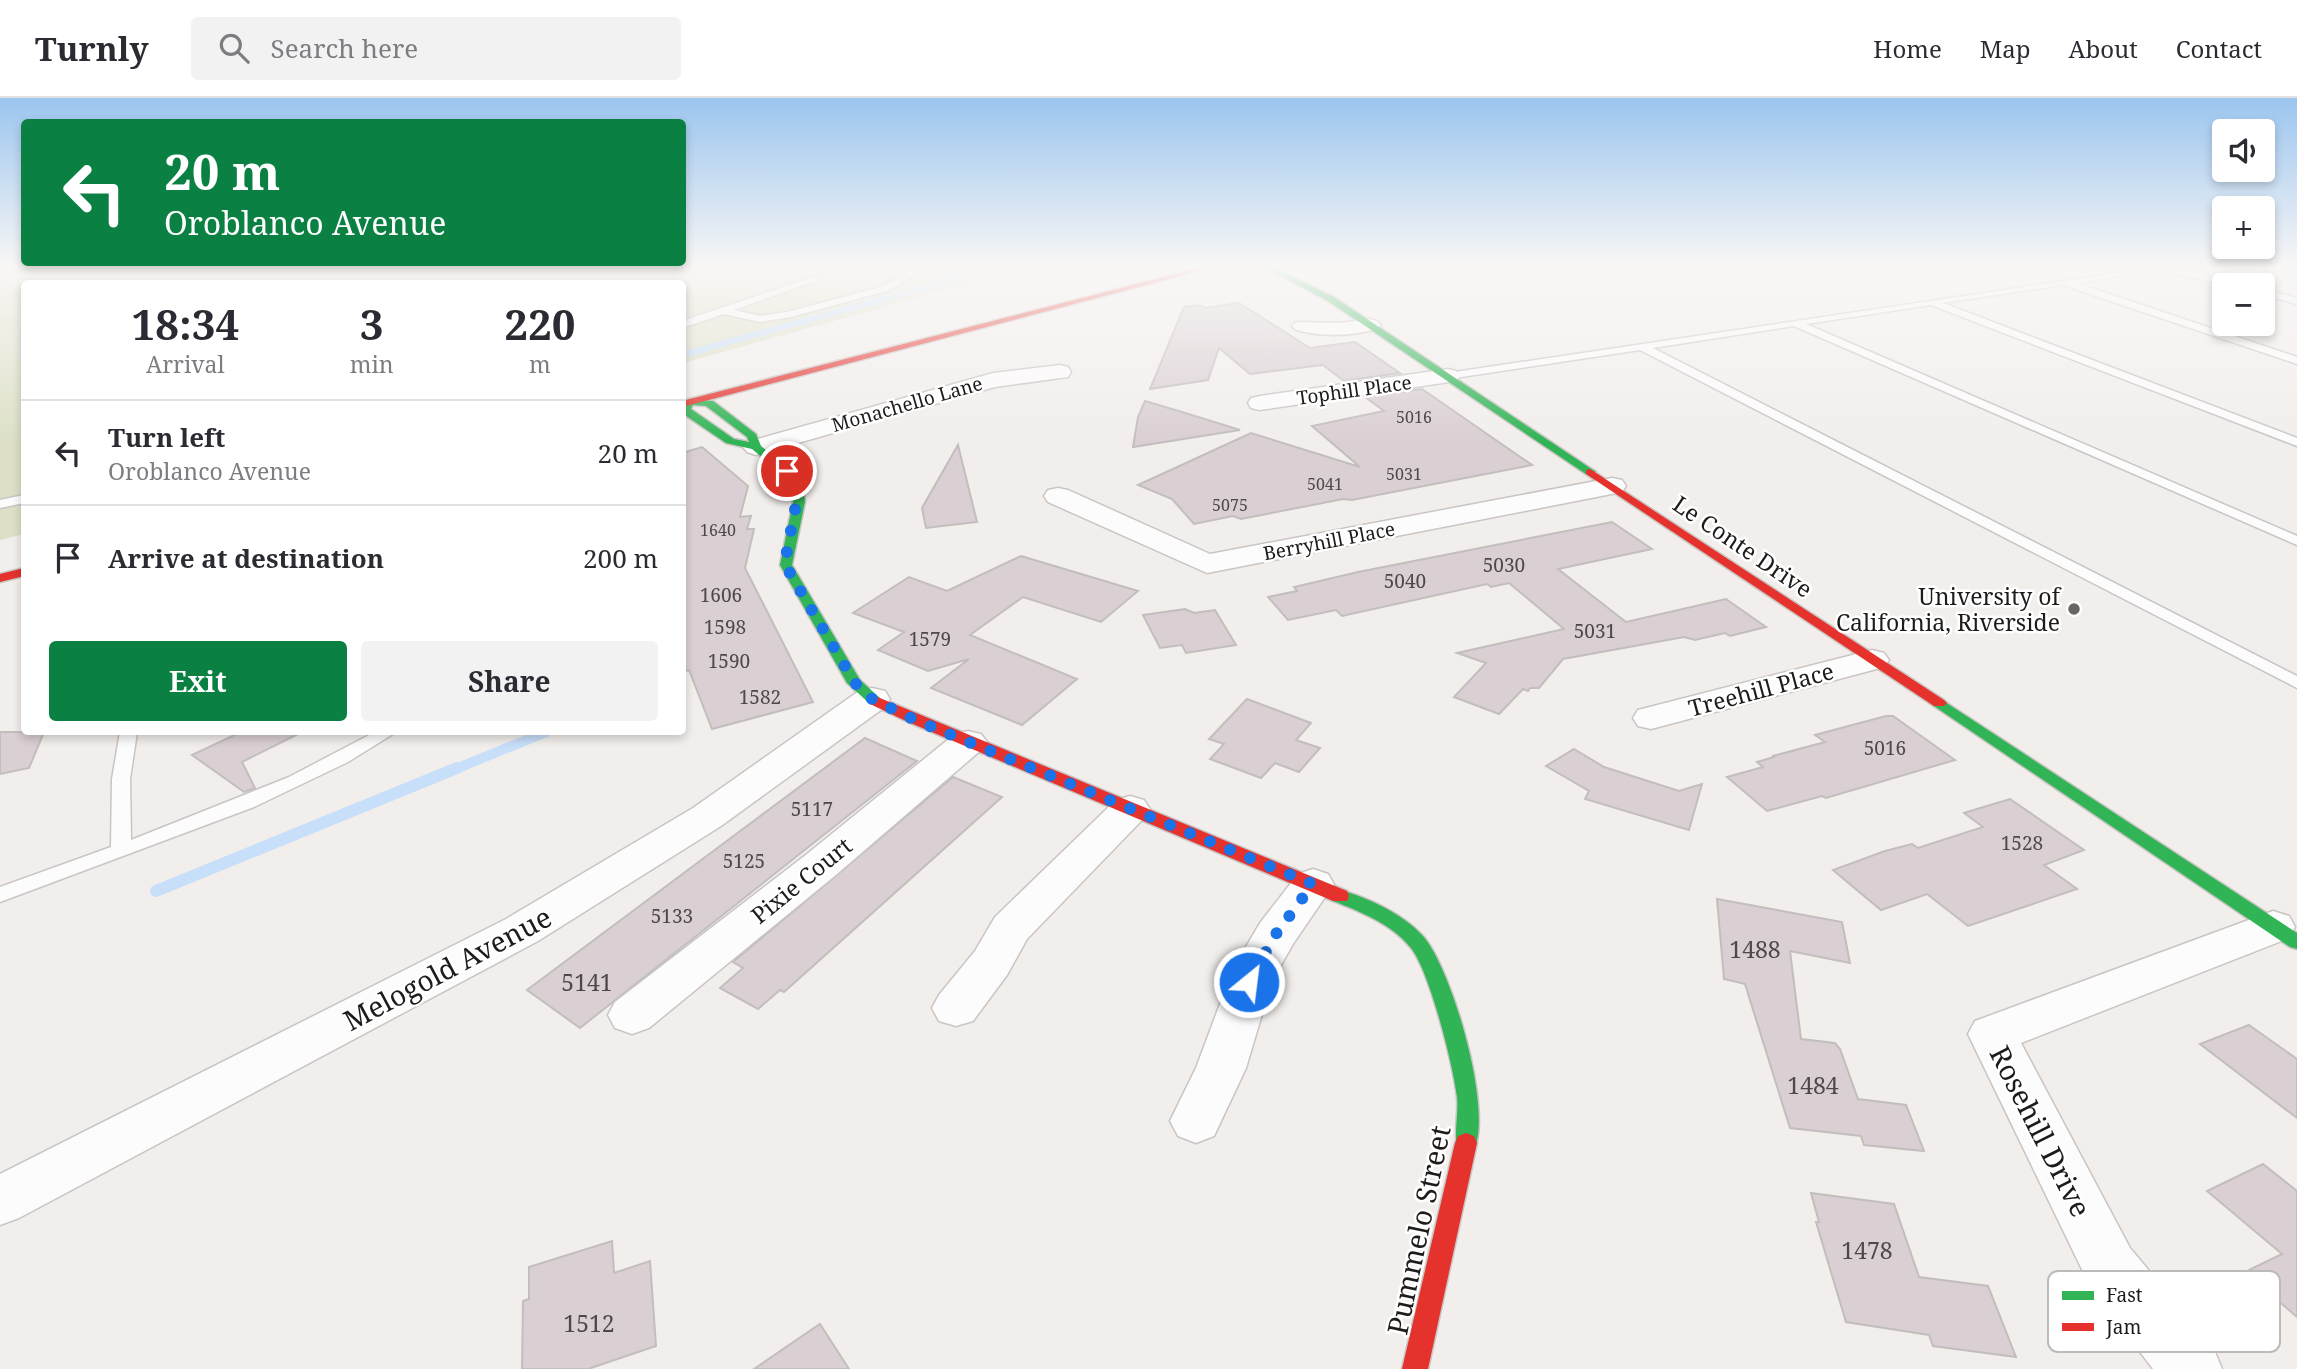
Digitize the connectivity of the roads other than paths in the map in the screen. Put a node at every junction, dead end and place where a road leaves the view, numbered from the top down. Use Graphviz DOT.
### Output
graph roads {
  1 [pos="947,324"];
  2 [pos="978,324"];
  3 [pos="1786,324"];
  4 [pos="1798,324"];
  5 [pos="1988,324"];
  6 [pos="2189,324"];
  7 [pos="1370,325"];
  8 [pos="1303,326"];
  9 [pos="1641,346"];
  10 [pos="2297,361"];
  11 [pos="1060,372"];
  12 [pos="1448,376"];
  13 [pos="686,398"];
  14 [pos="686,398"];
  15 [pos="1260,403"];
  16 [pos="686,411"];
  17 [pos="2297,442"];
  18 [pos="756,447"];
  19 [pos="1612,486"];
  20 [pos="1058,496"];
  21 [pos="21,500"];
  22 [pos="0,504"];
  23 [pos="2297,541"];
  24 [pos="21,573"];
  25 [pos="0,578"];
  26 [pos="1872,660"];
  27 [pos="2297,683"];
  28 [pos="872,699"];
  29 [pos="1651,718"];
  30 [pos="128,735"];
  31 [pos="382,735"];
  32 [pos="968,742"];
  33 [pos="1130,809"];
  34 [pos="121,850"];
  35 [pos="1313,884"];
  36 [pos="0,895"];
  37 [pos="2285,934"];
  38 [pos="957,1008"];
  39 [pos="632,1015"];
  40 [pos="1196,1121"];
  41 [pos="0,1200"];
  42 [pos="2113,1271"];
  43 [pos="2178,1352"];
  44 [pos="1415,1369"];
  45 [pos="2191,1369"];
  1 -- 13 [label="street"];
  2 -- 14 [label="street"];
  3 -- 9 [label="lane"];
  4 -- 23 [label="lane"];
  5 -- 17 [label="lane"];
  6 -- 10 [label="lane"];
  7 -- 8 [label="street"];
  7 -- 12 [label="street, Le Conte Drive"];
  9 -- 12 [label="lane"];
  9 -- 27 [label="lane"];
  11 -- 18 [label="street, Monachello Lane"];
  12 -- 15 [label="street, Tophill Place"];
  12 -- 19 [label="street, Le Conte Drive"];
  16 -- 18 [label="street"];
  18 -- 28 [label="street"];
  19 -- 20 [label="street, Berryhill Place"];
  19 -- 26 [label="street, Le Conte Drive"];
  21 -- 22 [label="lane"];
  24 -- 25 [label="street"];
  26 -- 29 [label="street, Treehill Place"];
  26 -- 37 [label="street, Le Conte Drive"];
  28 -- 32 [label="street"];
  28 -- 41 [label="street, Melogold Avenue"];
  30 -- 34 [label="lane"];
  31 -- 34 [label="lane"];
  32 -- 33 [label="street"];
  32 -- 39 [label="street, Pixie Court"];
  33 -- 35 [label="street"];
  33 -- 38 [label="street"];
  34 -- 36 [label="lane"];
  35 -- 40 [label="street"];
  35 -- 44 [label="street, Pummelo Street"];
  37 -- 42 [label="street, Rosehill Drive"];
  43 -- 45 [label="street, Rosehill Drive"];
}
